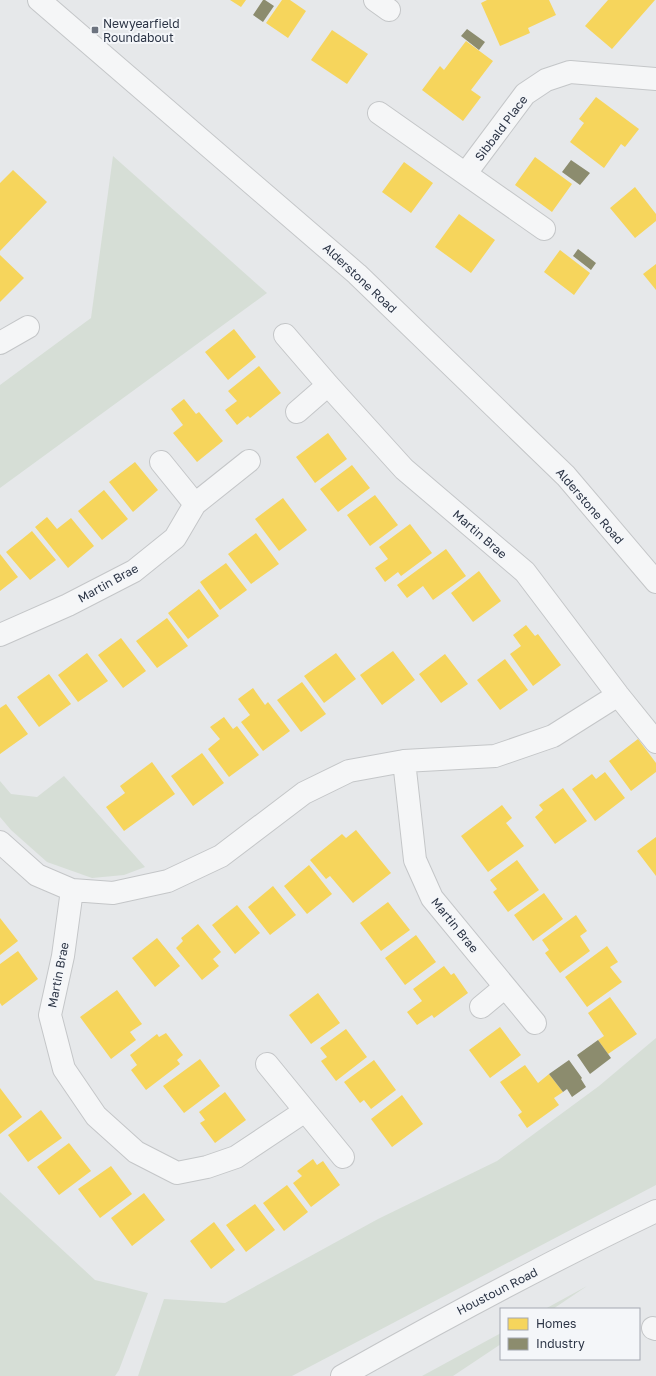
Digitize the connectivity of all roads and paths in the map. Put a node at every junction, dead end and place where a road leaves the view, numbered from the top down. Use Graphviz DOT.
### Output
graph roads {
  1 [pos="39,0"];
  2 [pos="656,78"];
  3 [pos="380,113"];
  4 [pos="466,173"];
  5 [pos="544,229"];
  6 [pos="28,327"];
  7 [pos="285,335"];
  8 [pos="0,343"];
  9 [pos="328,385"];
  10 [pos="297,412"];
  11 [pos="249,461"];
  12 [pos="161,462"];
  13 [pos="195,504"];
  14 [pos="656,582"];
  15 [pos="0,635"];
  16 [pos="618,695"];
  17 [pos="656,742"];
  18 [pos="404,761"];
  19 [pos="0,842"];
  20 [pos="72,890"];
  21 [pos="505,987"];
  22 [pos="481,1007"];
  23 [pos="535,1024"];
  24 [pos="267,1064"];
  25 [pos="305,1111"];
  26 [pos="343,1157"];
  27 [pos="656,1211"];
  28 [pos="342,1376"];
  1 -- 14 [label="street, Alderstone Road"];
  2 -- 4 [label="street, Sibbald Place"];
  3 -- 4 [label="street, Sibbald Place"];
  4 -- 5 [label="street, Sibbald Place"];
  6 -- 8 [label="street"];
  7 -- 9 [label="street, Martin Brae"];
  9 -- 10 [label="street"];
  9 -- 16 [label="street, Martin Brae"];
  11 -- 13 [label="street, Martin Brae"];
  12 -- 13 [label="street"];
  13 -- 15 [label="street, Martin Brae"];
  16 -- 17 [label="street, Martin Brae"];
  16 -- 18 [label="street"];
  18 -- 20 [label="street"];
  18 -- 21 [label="street, Martin Brae"];
  19 -- 20 [label="street"];
  20 -- 25 [label="street, Martin Brae"];
  21 -- 22 [label="street"];
  21 -- 23 [label="street, Martin Brae"];
  24 -- 25 [label="street"];
  25 -- 26 [label="street"];
  27 -- 28 [label="street, Houstoun Road"];
}
